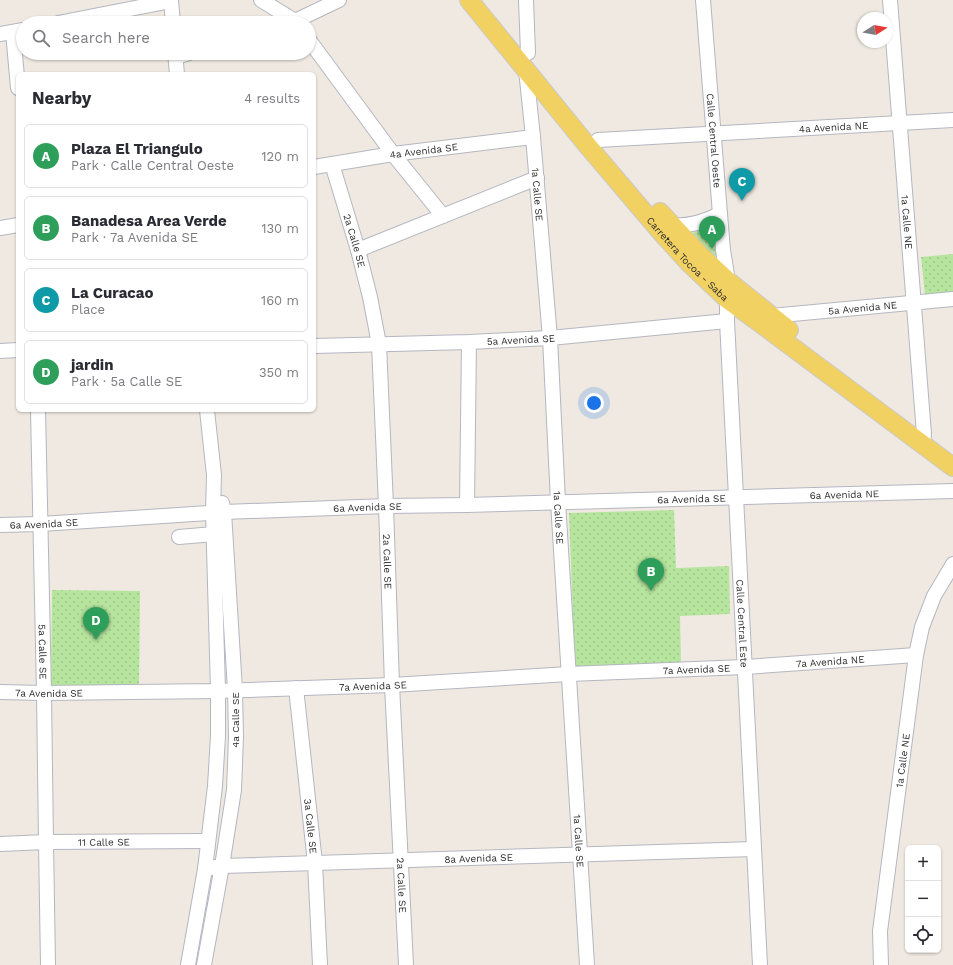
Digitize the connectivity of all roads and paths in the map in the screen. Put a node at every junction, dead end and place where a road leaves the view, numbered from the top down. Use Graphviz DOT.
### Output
graph roads {
  1 [pos="261,0"];
  2 [pos="339,0"];
  3 [pos="469,0"];
  4 [pos="484,0"];
  5 [pos="526,0"];
  6 [pos="704,0"];
  7 [pos="890,0"];
  8 [pos="171,1"];
  9 [pos="94,16"];
  10 [pos="172,16"];
  11 [pos="284,16"];
  12 [pos="306,16"];
  13 [pos="12,32"];
  14 [pos="316,50"];
  15 [pos="176,60"];
  16 [pos="527,62"];
  17 [pos="16,72"];
  18 [pos="177,72"];
  19 [pos="953,120"];
  20 [pos="900,123"];
  21 [pos="714,134"];
  22 [pos="533,137"];
  23 [pos="598,140"];
  24 [pos="393,154"];
  25 [pos="332,164"];
  26 [pos="316,167"];
  27 [pos="537,178"];
  28 [pos="720,214"];
  29 [pos="443,216"];
  30 [pos="16,225"];
  31 [pos="671,225"];
  32 [pos="0,228"];
  33 [pos="358,250"];
  34 [pos="728,281"];
  35 [pos="726,299"];
  36 [pos="953,299"];
  37 [pos="914,302"];
  38 [pos="771,316"];
  39 [pos="727,321"];
  40 [pos="550,338"];
  41 [pos="469,342"];
  42 [pos="379,344"];
  43 [pos="316,346"];
  44 [pos="16,350"];
  45 [pos="0,351"];
  46 [pos="38,412"];
  47 [pos="207,412"];
  48 [pos="924,440"];
  49 [pos="953,455"];
  50 [pos="953,467"];
  51 [pos="953,491"];
  52 [pos="736,497"];
  53 [pos="558,502"];
  54 [pos="467,505"];
  55 [pos="386,506"];
  56 [pos="219,512"];
  57 [pos="41,524"];
  58 [pos="0,526"];
  59 [pos="214,534"];
  60 [pos="179,537"];
  61 [pos="953,564"];
  62 [pos="916,655"];
  63 [pos="745,667"];
  64 [pos="568,674"];
  65 [pos="392,685"];
  66 [pos="296,688"];
  67 [pos="235,690"];
  68 [pos="218,691"];
  69 [pos="0,692"];
  70 [pos="44,693"];
  71 [pos="207,841"];
  72 [pos="46,842"];
  73 [pos="0,844"];
  74 [pos="754,849"];
  75 [pos="580,855"];
  76 [pos="401,860"];
  77 [pos="315,863"];
  78 [pos="222,866"];
  79 [pos="204,869"];
  80 [pos="48,965"];
  81 [pos="188,965"];
  82 [pos="204,965"];
  83 [pos="320,965"];
  84 [pos="406,965"];
  85 [pos="587,965"];
  86 [pos="760,965"];
  87 [pos="881,965"];
  1 -- 11 [label="street"];
  2 -- 12 [label="street"];
  3 -- 16 [label="main road, Carretera Tocoa - Saba"];
  4 -- 16 [label="main road, Carretera Tocoa - Saba"];
  5 -- 16 [label="street, 1a Calle SE"];
  6 -- 21 [label="street, Calle Central Oeste"];
  7 -- 20 [label="street, 1a Calle NE"];
  8 -- 9 [label="street"];
  8 -- 10 [label="street"];
  13 -- 17 [label="street"];
  14 -- 24 [label="street"];
  15 -- 18 [label="street"];
  16 -- 22 [label="street, 1a Calle SE"];
  16 -- 23 [label="main road, Carretera Tocoa - Saba"];
  16 -- 35 [label="main road, Carretera Tocoa - Saba"];
  19 -- 20 [label="street, 4a Avenida NE"];
  20 -- 21 [label="street, 4a Avenida NE"];
  20 -- 37 [label="street, 1a Calle NE"];
  21 -- 23 [label="street"];
  21 -- 28 [label="street, Calle Central Oeste"];
  22 -- 24 [label="street, 4a Avenida SE"];
  22 -- 27 [label="street, 1a Calle SE"];
  23 -- 31 [label="main road, Carretera Tocoa - Saba"];
  24 -- 25 [label="street, 4a Avenida SE"];
  24 -- 29 [label="street"];
  25 -- 26 [label="street, 4a Avenida SE"];
  25 -- 33 [label="street, 2a Calle SE"];
  27 -- 29 [label="street"];
  27 -- 40 [label="street, 1a Calle SE"];
  28 -- 31 [label="street"];
  28 -- 34 [label="street, Calle Central Oeste"];
  29 -- 33 [label="street"];
  30 -- 32 [label="street"];
  31 -- 34 [label="main road, Carretera Tocoa - Saba"];
  33 -- 42 [label="street, 2a Calle SE"];
  34 -- 35 [label="street, Calle Central Este"];
  34 -- 38 [label="main road, Carretera Tocoa - Saba"];
  35 -- 39 [label="street, Calle Central Este"];
  35 -- 48 [label="main road, Carretera Tocoa - Saba"];
  36 -- 37 [label="street, 5a Avenida NE"];
  37 -- 38 [label="street, 5a Avenida NE"];
  37 -- 48 [label="street, 1a Calle NE"];
  38 -- 48 [label="main road, Carretera Tocoa - Saba"];
  39 -- 40 [label="street, 5a Avenida SE"];
  39 -- 52 [label="street, Calle Central Este"];
  40 -- 41 [label="street, 5a Avenida SE"];
  40 -- 53 [label="street, 1a Calle SE"];
  41 -- 42 [label="street, 5a Avenida SE"];
  41 -- 54 [label="street"];
  42 -- 43 [label="street, 5a Avenida SE"];
  42 -- 55 [label="street, 2a Calle SE"];
  44 -- 45 [label="street"];
  46 -- 57 [label="street, 5a Calle SE"];
  47 -- 56 [label="street, 4a Calle SE"];
  48 -- 49 [label="main road, Carretera Tocoa - Saba"];
  48 -- 50 [label="main road, Carretera Tocoa - Saba"];
  51 -- 52 [label="street, 6a Avenida NE"];
  52 -- 53 [label="street, 6a Avenida SE"];
  52 -- 63 [label="street, Calle Central Este"];
  53 -- 54 [label="street, 6a Avenida SE"];
  53 -- 64 [label="street, 1a Calle SE"];
  54 -- 55 [label="street, 6a Avenida SE"];
  55 -- 56 [label="street, 6a Avenida SE"];
  55 -- 65 [label="street, 2a Calle SE"];
  56 -- 57 [label="street, 6a Avenida SE"];
  56 -- 59 [label="street, 4a Calle SE"];
  56 -- 67 [label="street, 4a Calle SE"];
  57 -- 58 [label="street, 6a Avenida SE"];
  57 -- 70 [label="street, 5a Calle SE"];
  59 -- 60 [label="street"];
  59 -- 68 [label="street, 4a Calle SE"];
  61 -- 62 [label="street, 1a Calle NE"];
  62 -- 63 [label="street, 7a Avenida NE"];
  62 -- 87 [label="street, 1a Calle NE"];
  63 -- 64 [label="street, 7a Avenida SE"];
  63 -- 74 [label="street, Calle Central Este"];
  64 -- 65 [label="street, 7a Avenida SE"];
  64 -- 75 [label="street, 1a Calle SE"];
  65 -- 66 [label="street, 7a Avenida SE"];
  65 -- 76 [label="street, 2a Calle SE"];
  66 -- 67 [label="street, 7a Avenida SE"];
  66 -- 77 [label="street, 3a Calle SE"];
  67 -- 68 [label="street, 7a Avenida SE"];
  67 -- 78 [label="street, 4a Calle SE"];
  68 -- 70 [label="street, 7a Avenida SE"];
  68 -- 71 [label="street, 4a Calle SE"];
  69 -- 70 [label="street, 7a Avenida SE"];
  70 -- 72 [label="street, 5a Calle SE"];
  71 -- 72 [label="street, 11 Calle SE"];
  71 -- 79 [label="street, 4a Calle SE"];
  72 -- 73 [label="street, 11 Calle SE"];
  72 -- 80 [label="street, 5a Calle SE"];
  74 -- 75 [label="street, 8a Avenida SE"];
  74 -- 86 [label="street, Calle Central Este"];
  75 -- 76 [label="street, 8a Avenida SE"];
  75 -- 85 [label="street, 1a Calle SE"];
  76 -- 77 [label="street, 8a Avenida SE"];
  76 -- 84 [label="street, 2a Calle SE"];
  77 -- 78 [label="street, 8a Avenida SE"];
  77 -- 83 [label="street, 3a Calle SE"];
  78 -- 79 [label="street, 8a Avenida SE"];
  78 -- 82 [label="street, 4a Calle SE"];
  79 -- 81 [label="street, 4a Calle SE"];
}
